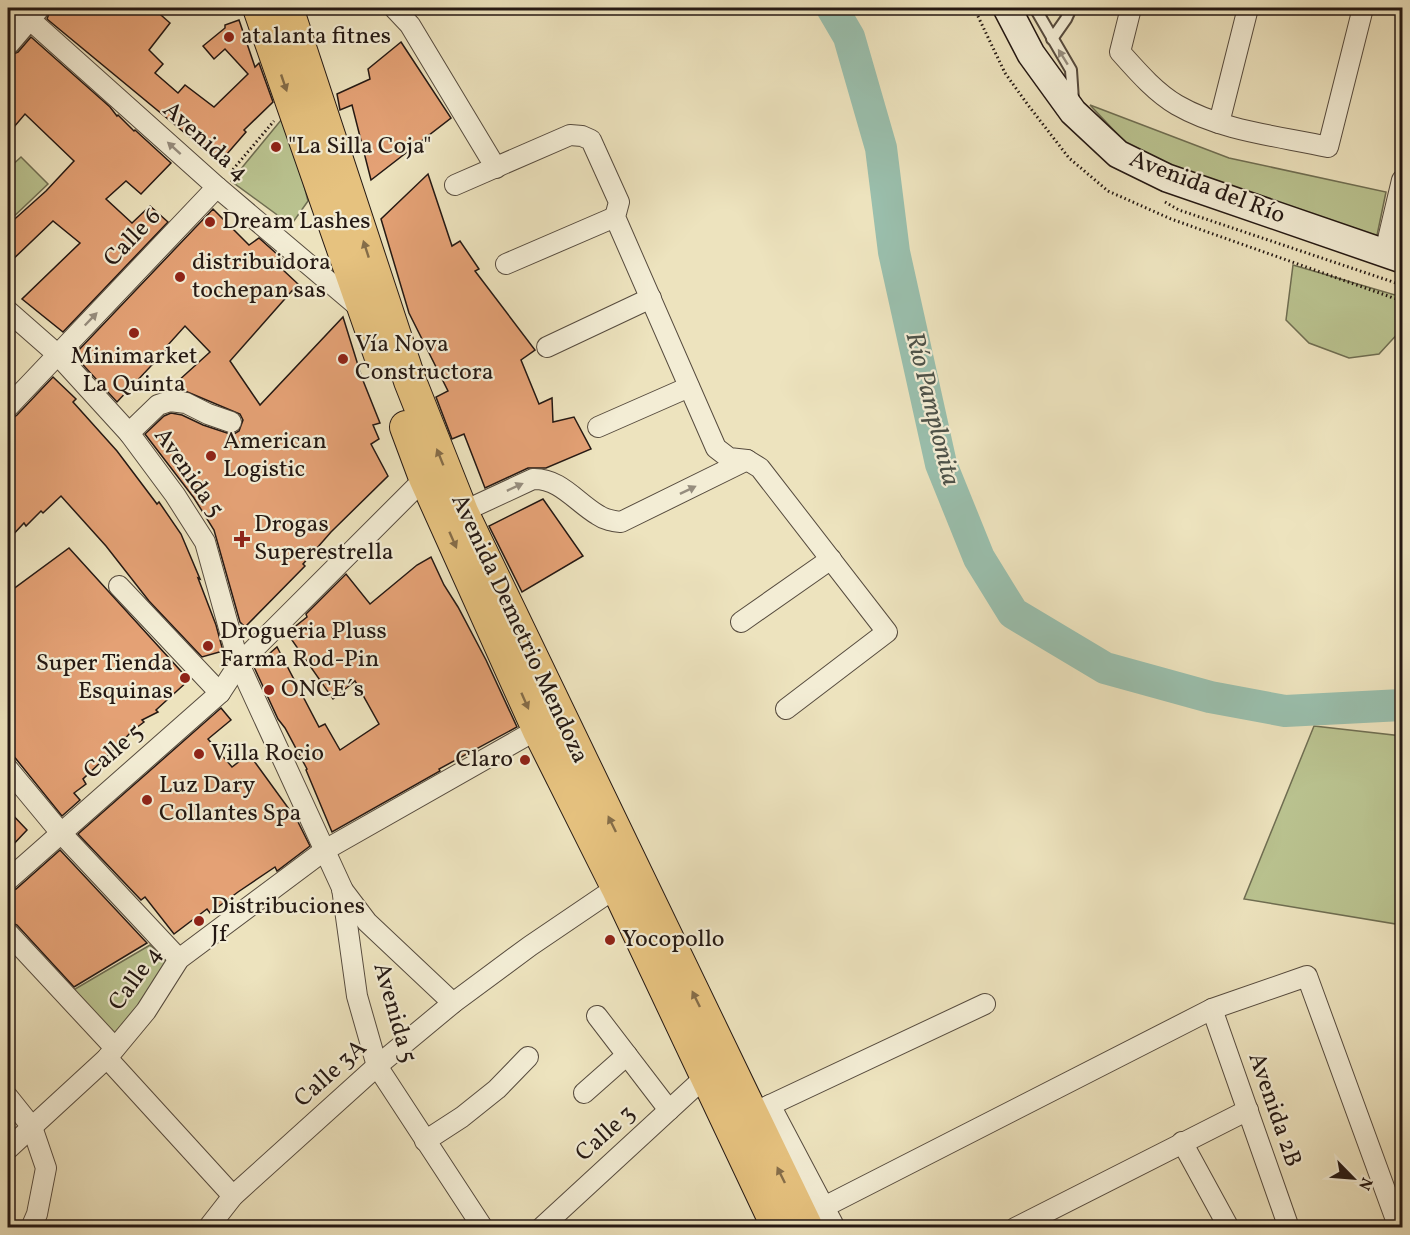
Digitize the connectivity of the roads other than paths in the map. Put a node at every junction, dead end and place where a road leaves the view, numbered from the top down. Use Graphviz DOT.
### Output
graph roads {
  1 [pos="259,8"];
  2 [pos="287,8"];
  3 [pos="394,8"];
  4 [pos="1007,8"];
  5 [pos="1035,8"];
  6 [pos="1071,8"];
  7 [pos="1131,8"];
  8 [pos="1248,8"];
  9 [pos="1363,8"];
  10 [pos="27,11"];
  11 [pos="1052,39"];
  12 [pos="8,42"];
  13 [pos="1073,112"];
  14 [pos="1219,123"];
  15 [pos="496,168"];
  16 [pos="1402,180"];
  17 [pos="455,185"];
  18 [pos="217,187"];
  19 [pos="615,217"];
  20 [pos="1394,255"];
  21 [pos="506,264"];
  22 [pos="651,298"];
  23 [pos="363,310"];
  24 [pos="8,311"];
  25 [pos="546,347"];
  26 [pos="57,354"];
  27 [pos="689,387"];
  28 [pos="8,406"];
  29 [pos="231,422"];
  30 [pos="598,427"];
  31 [pos="129,433"];
  32 [pos="747,460"];
  33 [pos="425,478"];
  34 [pos="462,512"];
  35 [pos="831,559"];
  36 [pos="119,586"];
  37 [pos="741,622"];
  38 [pos="239,664"];
  39 [pos="220,693"];
  40 [pos="786,709"];
  41 [pos="538,729"];
  42 [pos="8,769"];
  43 [pos="61,833"];
  44 [pos="325,850"];
  45 [pos="8,880"];
  46 [pos="617,887"];
  47 [pos="342,888"];
  48 [pos="8,933"];
  49 [pos="179,959"];
  50 [pos="453,1003"];
  51 [pos="985,1004"];
  52 [pos="1212,1009"];
  53 [pos="597,1016"];
  54 [pos="111,1053"];
  55 [pos="627,1054"];
  56 [pos="528,1057"];
  57 [pos="377,1066"];
  58 [pos="705,1077"];
  59 [pos="584,1093"];
  60 [pos="8,1097"];
  61 [pos="761,1109"];
  62 [pos="669,1110"];
  63 [pos="1248,1110"];
  64 [pos="32,1127"];
  65 [pos="425,1141"];
  66 [pos="1182,1142"];
  67 [pos="8,1149"];
  68 [pos="233,1196"];
  69 [pos="816,1217"];
  70 [pos="31,1227"];
  71 [pos="208,1227"];
  72 [pos="483,1227"];
  73 [pos="540,1227"];
  74 [pos="778,1227"];
  75 [pos="835,1227"];
  76 [pos="1015,1227"];
  77 [pos="1229,1227"];
  78 [pos="1289,1227"];
  79 [pos="1399,1227"];
  1 -- 23 [label="main road, Avenida Demetrio Mendoza, one-way"];
  34 -- 2 [label="main road, Avenida Demetrio Mendoza, one-way"];
  3 -- 15 [label="street"];
  4 -- 13 [label="main road, Avenida del Río"];
  5 -- 11 [label="lane"];
  6 -- 11 [label="lane"];
  7 -- 14 [label="street"];
  8 -- 14 [label="street"];
  9 -- 14 [label="street"];
  10 -- 12 [label="street"];
  18 -- 10 [label="street, Avenida 4, one-way"];
  13 -- 11 [label="lane, one-way"];
  13 -- 20 [label="main road, Avenida del Río"];
  15 -- 17 [label="street"];
  15 -- 19 [label="street"];
  16 -- 20 [label="street"];
  18 -- 23 [label="street, Avenida 4"];
  26 -- 18 [label="street, Calle 6, one-way"];
  19 -- 21 [label="street"];
  19 -- 22 [label="street"];
  22 -- 25 [label="street"];
  22 -- 27 [label="street"];
  23 -- 33 [label="main road, Avenida Demetrio Mendoza"];
  24 -- 26 [label="street, Avenida 5"];
  26 -- 28 [label="street, Calle 6"];
  26 -- 31 [label="street, Avenida 5"];
  27 -- 30 [label="street"];
  27 -- 32 [label="street"];
  29 -- 31 [label="street"];
  31 -- 38 [label="street, Avenida 5"];
  34 -- 32 [label="street, one-way"];
  32 -- 35 [label="street"];
  33 -- 38 [label="street, Calle 5"];
  33 -- 41 [label="main road, Avenida Demetrio Mendoza, one-way"];
  61 -- 34 [label="main road, Avenida Demetrio Mendoza, one-way"];
  35 -- 37 [label="street"];
  35 -- 40 [label="street"];
  36 -- 39 [label="street"];
  38 -- 39 [label="street, Calle 5"];
  38 -- 44 [label="street, Avenida 5"];
  39 -- 43 [label="street, Calle 5"];
  41 -- 44 [label="street, Calle 4"];
  41 -- 46 [label="main road, Avenida Demetrio Mendoza"];
  42 -- 43 [label="street"];
  43 -- 45 [label="street, Calle 5"];
  43 -- 49 [label="street"];
  44 -- 47 [label="street, Avenida 5"];
  44 -- 49 [label="street, Calle 4"];
  46 -- 50 [label="street, Calle 3A"];
  46 -- 58 [label="main road, Avenida Demetrio Mendoza"];
  47 -- 50 [label="street"];
  47 -- 57 [label="street, Avenida 5"];
  48 -- 54 [label="street"];
  49 -- 54 [label="street, Calle 4"];
  50 -- 57 [label="street, Calle 3A"];
  51 -- 61 [label="street"];
  52 -- 63 [label="street, Avenida 2B"];
  52 -- 69 [label="street"];
  52 -- 79 [label="street"];
  53 -- 55 [label="street"];
  54 -- 64 [label="street, Calle 4"];
  54 -- 68 [label="street"];
  55 -- 59 [label="street"];
  55 -- 62 [label="street"];
  56 -- 65 [label="street"];
  57 -- 65 [label="street, Avenida 5"];
  57 -- 68 [label="street, Calle 3A"];
  58 -- 62 [label="street, Calle 3"];
  58 -- 74 [label="main road, Avenida Demetrio Mendoza"];
  60 -- 64 [label="street"];
  61 -- 69 [label="main road, Avenida Demetrio Mendoza"];
  62 -- 73 [label="street, Calle 3"];
  63 -- 66 [label="street"];
  63 -- 78 [label="street, Avenida 2B"];
  64 -- 67 [label="street, Calle 4"];
  64 -- 70 [label="street"];
  65 -- 72 [label="street, Avenida 5"];
  66 -- 76 [label="street"];
  66 -- 77 [label="street"];
  68 -- 71 [label="street, Calle 3A"];
  69 -- 75 [label="street"];
}
